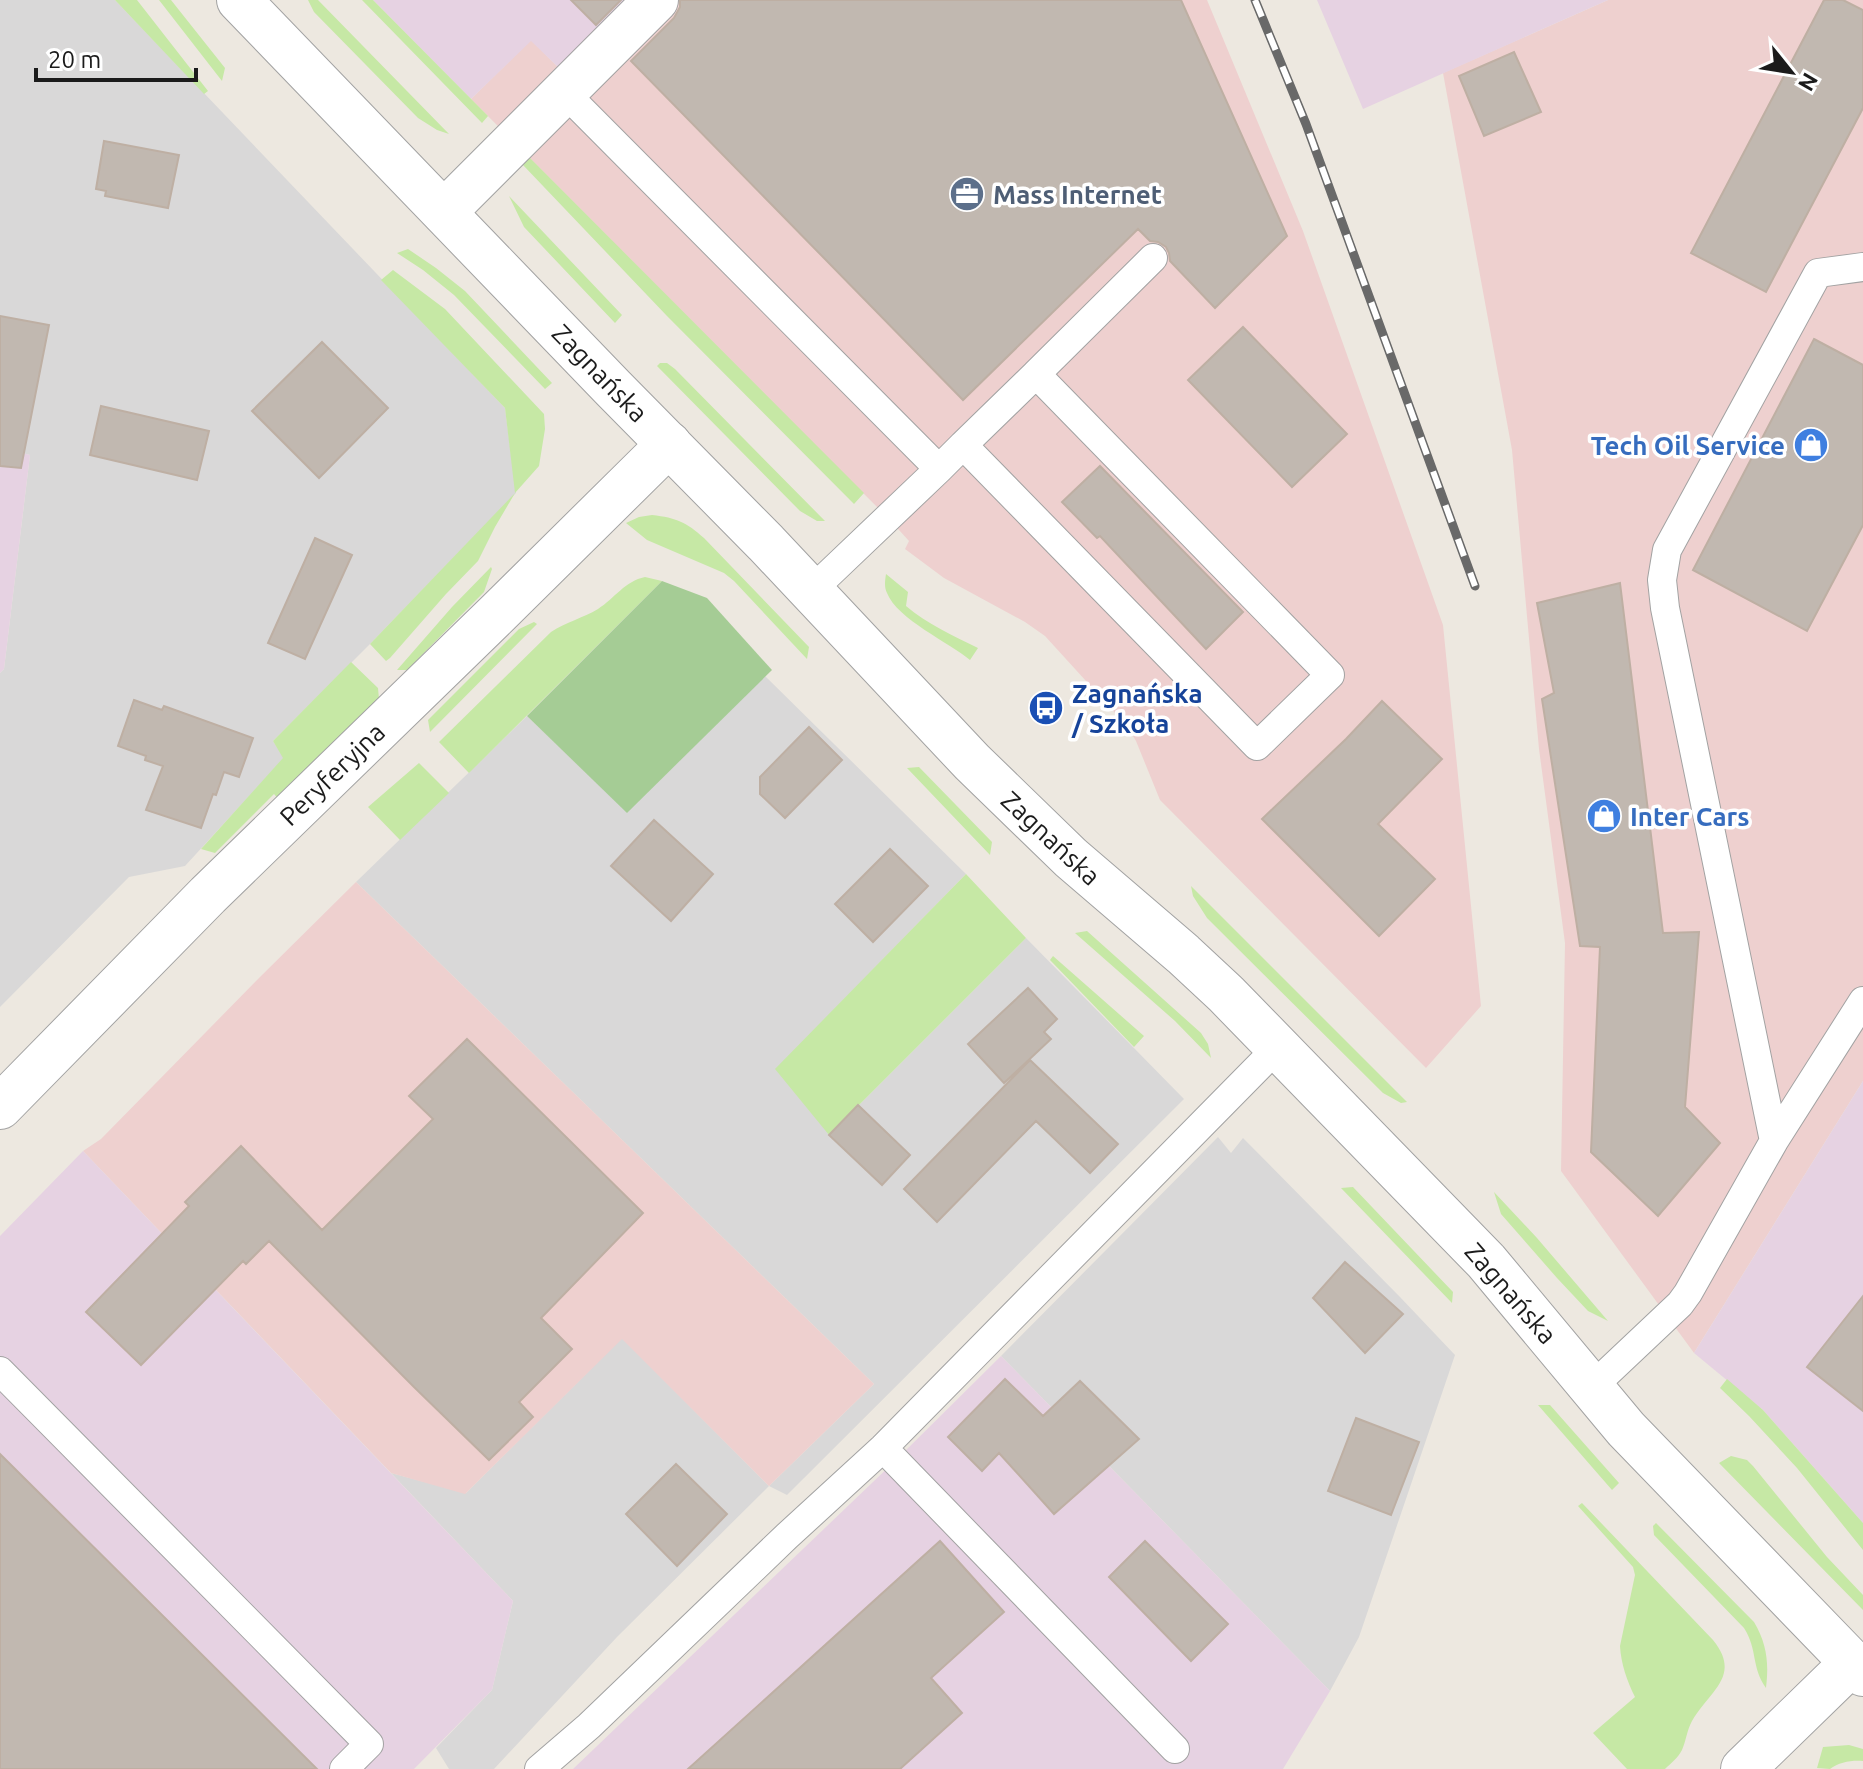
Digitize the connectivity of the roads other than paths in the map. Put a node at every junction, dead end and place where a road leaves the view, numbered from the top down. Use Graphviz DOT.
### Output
graph roads {
  1 [pos="240,0"];
  2 [pos="656,0"];
  3 [pos="564,92"];
  4 [pos="444,212"];
  5 [pos="1153,258"];
  6 [pos="1863,267"];
  7 [pos="1036,374"];
  8 [pos="669,444"];
  9 [pos="963,445"];
  10 [pos="939,469"];
  11 [pos="811,591"];
  12 [pos="1863,1001"];
  13 [pos="1278,1047"];
  14 [pos="0,1107"];
  15 [pos="1774,1141"];
  16 [pos="0,1371"];
  17 [pos="1592,1387"];
  18 [pos="883,1448"];
  19 [pos="1857,1669"];
  20 [pos="1175,1749"];
  21 [pos="344,1769"];
  22 [pos="539,1769"];
  23 [pos="1743,1769"];
  1 -- 4 [label="street, Zagnańska"];
  2 -- 3 [label="street"];
  3 -- 4 [label="street"];
  3 -- 10 [label="lane"];
  4 -- 8 [label="street, Zagnańska"];
  5 -- 7 [label="lane"];
  6 -- 15 [label="lane"];
  7 -- 9 [label="lane"];
  7 -- 9 [label="lane"];
  8 -- 11 [label="street, Zagnańska"];
  8 -- 14 [label="street, Peryferyjna"];
  9 -- 10 [label="lane"];
  10 -- 11 [label="lane"];
  11 -- 13 [label="street, Zagnańska"];
  12 -- 15 [label="lane"];
  13 -- 17 [label="street, Zagnańska"];
  13 -- 18 [label="lane"];
  15 -- 17 [label="lane"];
  16 -- 21 [label="lane"];
  17 -- 19 [label="street, Zagnańska"];
  18 -- 20 [label="lane"];
  18 -- 22 [label="lane"];
  19 -- 23 [label="street"];
}
